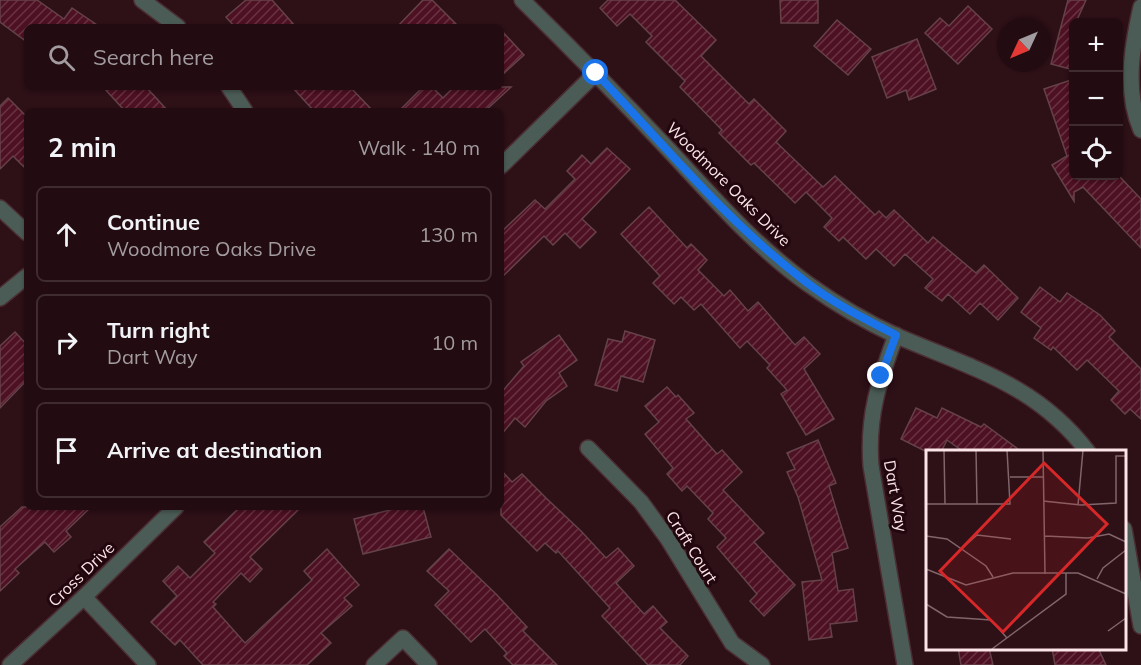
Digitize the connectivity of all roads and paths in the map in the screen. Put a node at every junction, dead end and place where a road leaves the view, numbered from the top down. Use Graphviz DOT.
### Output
graph roads {
  1 [pos="142,0"];
  2 [pos="522,0"];
  3 [pos="1141,7"];
  4 [pos="174,24"];
  5 [pos="596,73"];
  6 [pos="231,90"];
  7 [pos="243,108"];
  8 [pos="1141,130"];
  9 [pos="504,163"];
  10 [pos="0,208"];
  11 [pos="24,230"];
  12 [pos="24,278"];
  13 [pos="0,298"];
  14 [pos="896,335"];
  15 [pos="588,448"];
  16 [pos="1086,450"];
  17 [pos="173,510"];
  18 [pos="1126,535"];
  19 [pos="84,597"];
  20 [pos="1141,626"];
  21 [pos="10,665"];
  22 [pos="148,665"];
  23 [pos="374,665"];
  24 [pos="429,665"];
  25 [pos="762,665"];
  26 [pos="905,665"];
  1 -- 4 [label="street"];
  2 -- 5 [label="street, Woodmore Oaks Drive"];
  3 -- 8 [label="street"];
  5 -- 9 [label="street"];
  5 -- 14 [label="street, Woodmore Oaks Drive"];
  6 -- 7 [label="street"];
  10 -- 11 [label="street"];
  12 -- 13 [label="street"];
  14 -- 16 [label="street, Woodmore Oaks Drive"];
  14 -- 26 [label="street, Dart Way"];
  15 -- 25 [label="street, Craft Court"];
  17 -- 19 [label="street, Cross Drive"];
  18 -- 20 [label="street"];
  19 -- 21 [label="street, Cross Drive"];
  19 -- 22 [label="street"];
  23 -- 24 [label="street"];
}
